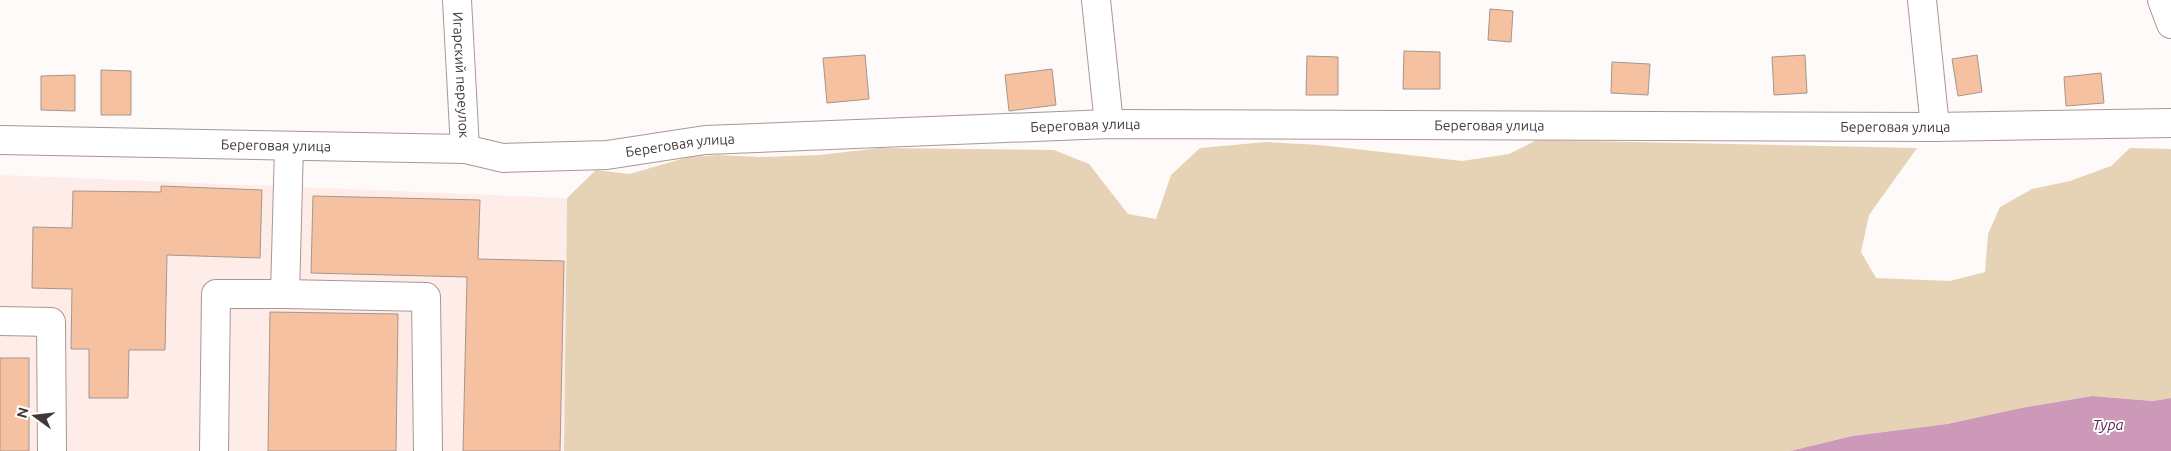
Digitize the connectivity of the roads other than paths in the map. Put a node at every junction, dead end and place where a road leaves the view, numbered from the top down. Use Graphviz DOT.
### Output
graph roads {
  1 [pos="458,0"];
  2 [pos="1096,0"];
  3 [pos="1922,0"];
  4 [pos="2162,0"];
  5 [pos="2171,24"];
  6 [pos="2171,123"];
  7 [pos="1110,124"];
  8 [pos="1935,127"];
  9 [pos="0,140"];
  10 [pos="289,146"];
  11 [pos="465,149"];
  12 [pos="285,294"];
  13 [pos="0,322"];
  14 [pos="52,451"];
  15 [pos="214,451"];
  16 [pos="428,451"];
  1 -- 11 [label="street, Игарский переулок"];
  2 -- 7 [label="street"];
  3 -- 8 [label="street"];
  4 -- 5 [label="street"];
  6 -- 8 [label="street, Береговая улица"];
  7 -- 8 [label="street, Береговая улица"];
  7 -- 11 [label="street, Береговая улица"];
  9 -- 10 [label="street, Береговая улица"];
  10 -- 11 [label="street, Береговая улица"];
  10 -- 12 [label="street"];
  12 -- 15 [label="street"];
  12 -- 16 [label="street"];
  13 -- 14 [label="street"];
}
